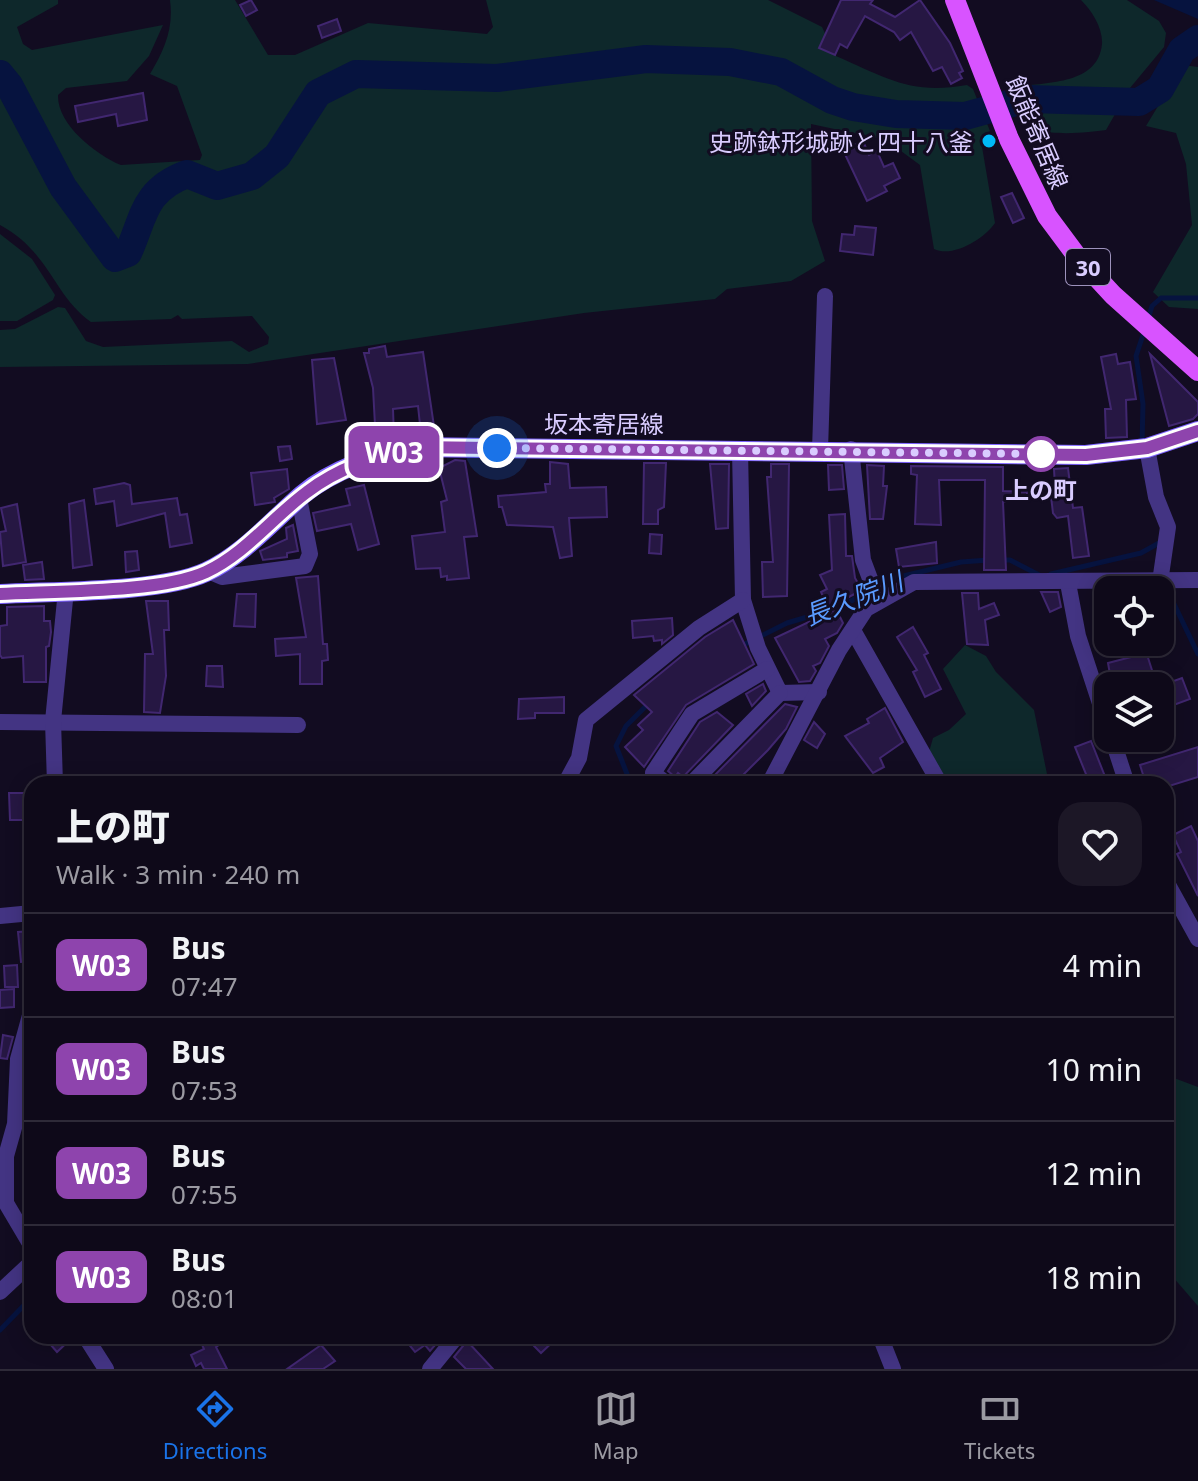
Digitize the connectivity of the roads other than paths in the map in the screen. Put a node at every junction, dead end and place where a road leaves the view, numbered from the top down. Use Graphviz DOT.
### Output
graph roads {
  1 [pos="955,0"];
  2 [pos="825,296"];
  3 [pos="1198,371"];
  4 [pos="1198,431"];
  5 [pos="1147,448"];
  6 [pos="851,449"];
  7 [pos="740,450"];
  8 [pos="820,450"];
  9 [pos="299,498"];
  10 [pos="208,571"];
  11 [pos="1161,576"];
  12 [pos="1198,580"];
  13 [pos="1174,581"];
  14 [pos="1068,583"];
  15 [pos="1094,583"];
  16 [pos="66,590"];
  17 [pos="0,594"];
  18 [pos="877,598"];
  19 [pos="743,600"];
  20 [pos="854,632"];
  21 [pos="767,669"];
  22 [pos="1094,685"];
  23 [pos="819,692"];
  24 [pos="780,693"];
  25 [pos="53,721"];
  26 [pos="0,722"];
  27 [pos="298,725"];
  28 [pos="1117,752"];
  29 [pos="55,776"];
  30 [pos="569,776"];
  31 [pos="657,776"];
  32 [pos="699,776"];
  33 [pos="773,776"];
  34 [pos="935,776"];
  35 [pos="1124,776"];
  36 [pos="1174,896"];
  37 [pos="24,914"];
  38 [pos="0,916"];
  39 [pos="1198,939"];
  40 [pos="24,1037"];
  41 [pos="3,1203"];
  42 [pos="24,1235"];
  43 [pos="24,1270"];
  44 [pos="0,1292"];
  45 [pos="90,1344"];
  46 [pos="450,1344"];
  47 [pos="883,1344"];
  48 [pos="106,1369"];
  49 [pos="430,1369"];
  50 [pos="893,1369"];
  1 -- 3 [label="main road, 飯能寄居線 / 30"];
  2 -- 8 [label="street"];
  4 -- 5 [label="main road, 坂本寄居線"];
  5 -- 6 [label="main road, 坂本寄居線"];
  5 -- 11 [label="street"];
  6 -- 8 [label="main road, 坂本寄居線"];
  6 -- 18 [label="street"];
  7 -- 8 [label="main road, 坂本寄居線"];
  7 -- 9 [label="main road, 坂本寄居線"];
  7 -- 19 [label="street"];
  9 -- 10 [label="main road, 坂本寄居線"];
  9 -- 10 [label="street"];
  10 -- 16 [label="main road, 坂本寄居線"];
  12 -- 13 [label="street"];
  14 -- 15 [label="street"];
  14 -- 18 [label="street"];
  14 -- 22 [label="street"];
  16 -- 17 [label="main road, 坂本寄居線"];
  16 -- 25 [label="street"];
  18 -- 20 [label="street"];
  19 -- 21 [label="street"];
  19 -- 30 [label="street"];
  20 -- 23 [label="street"];
  20 -- 34 [label="street"];
  21 -- 24 [label="street"];
  21 -- 31 [label="street"];
  23 -- 24 [label="street"];
  23 -- 33 [label="street"];
  24 -- 32 [label="street"];
  25 -- 26 [label="street"];
  25 -- 27 [label="street"];
  25 -- 29 [label="street"];
  28 -- 35 [label="street"];
  36 -- 39 [label="street"];
  37 -- 38 [label="street"];
  40 -- 41 [label="street"];
  41 -- 42 [label="street"];
  43 -- 44 [label="street"];
  45 -- 48 [label="street"];
  46 -- 49 [label="street"];
  47 -- 50 [label="street"];
}
